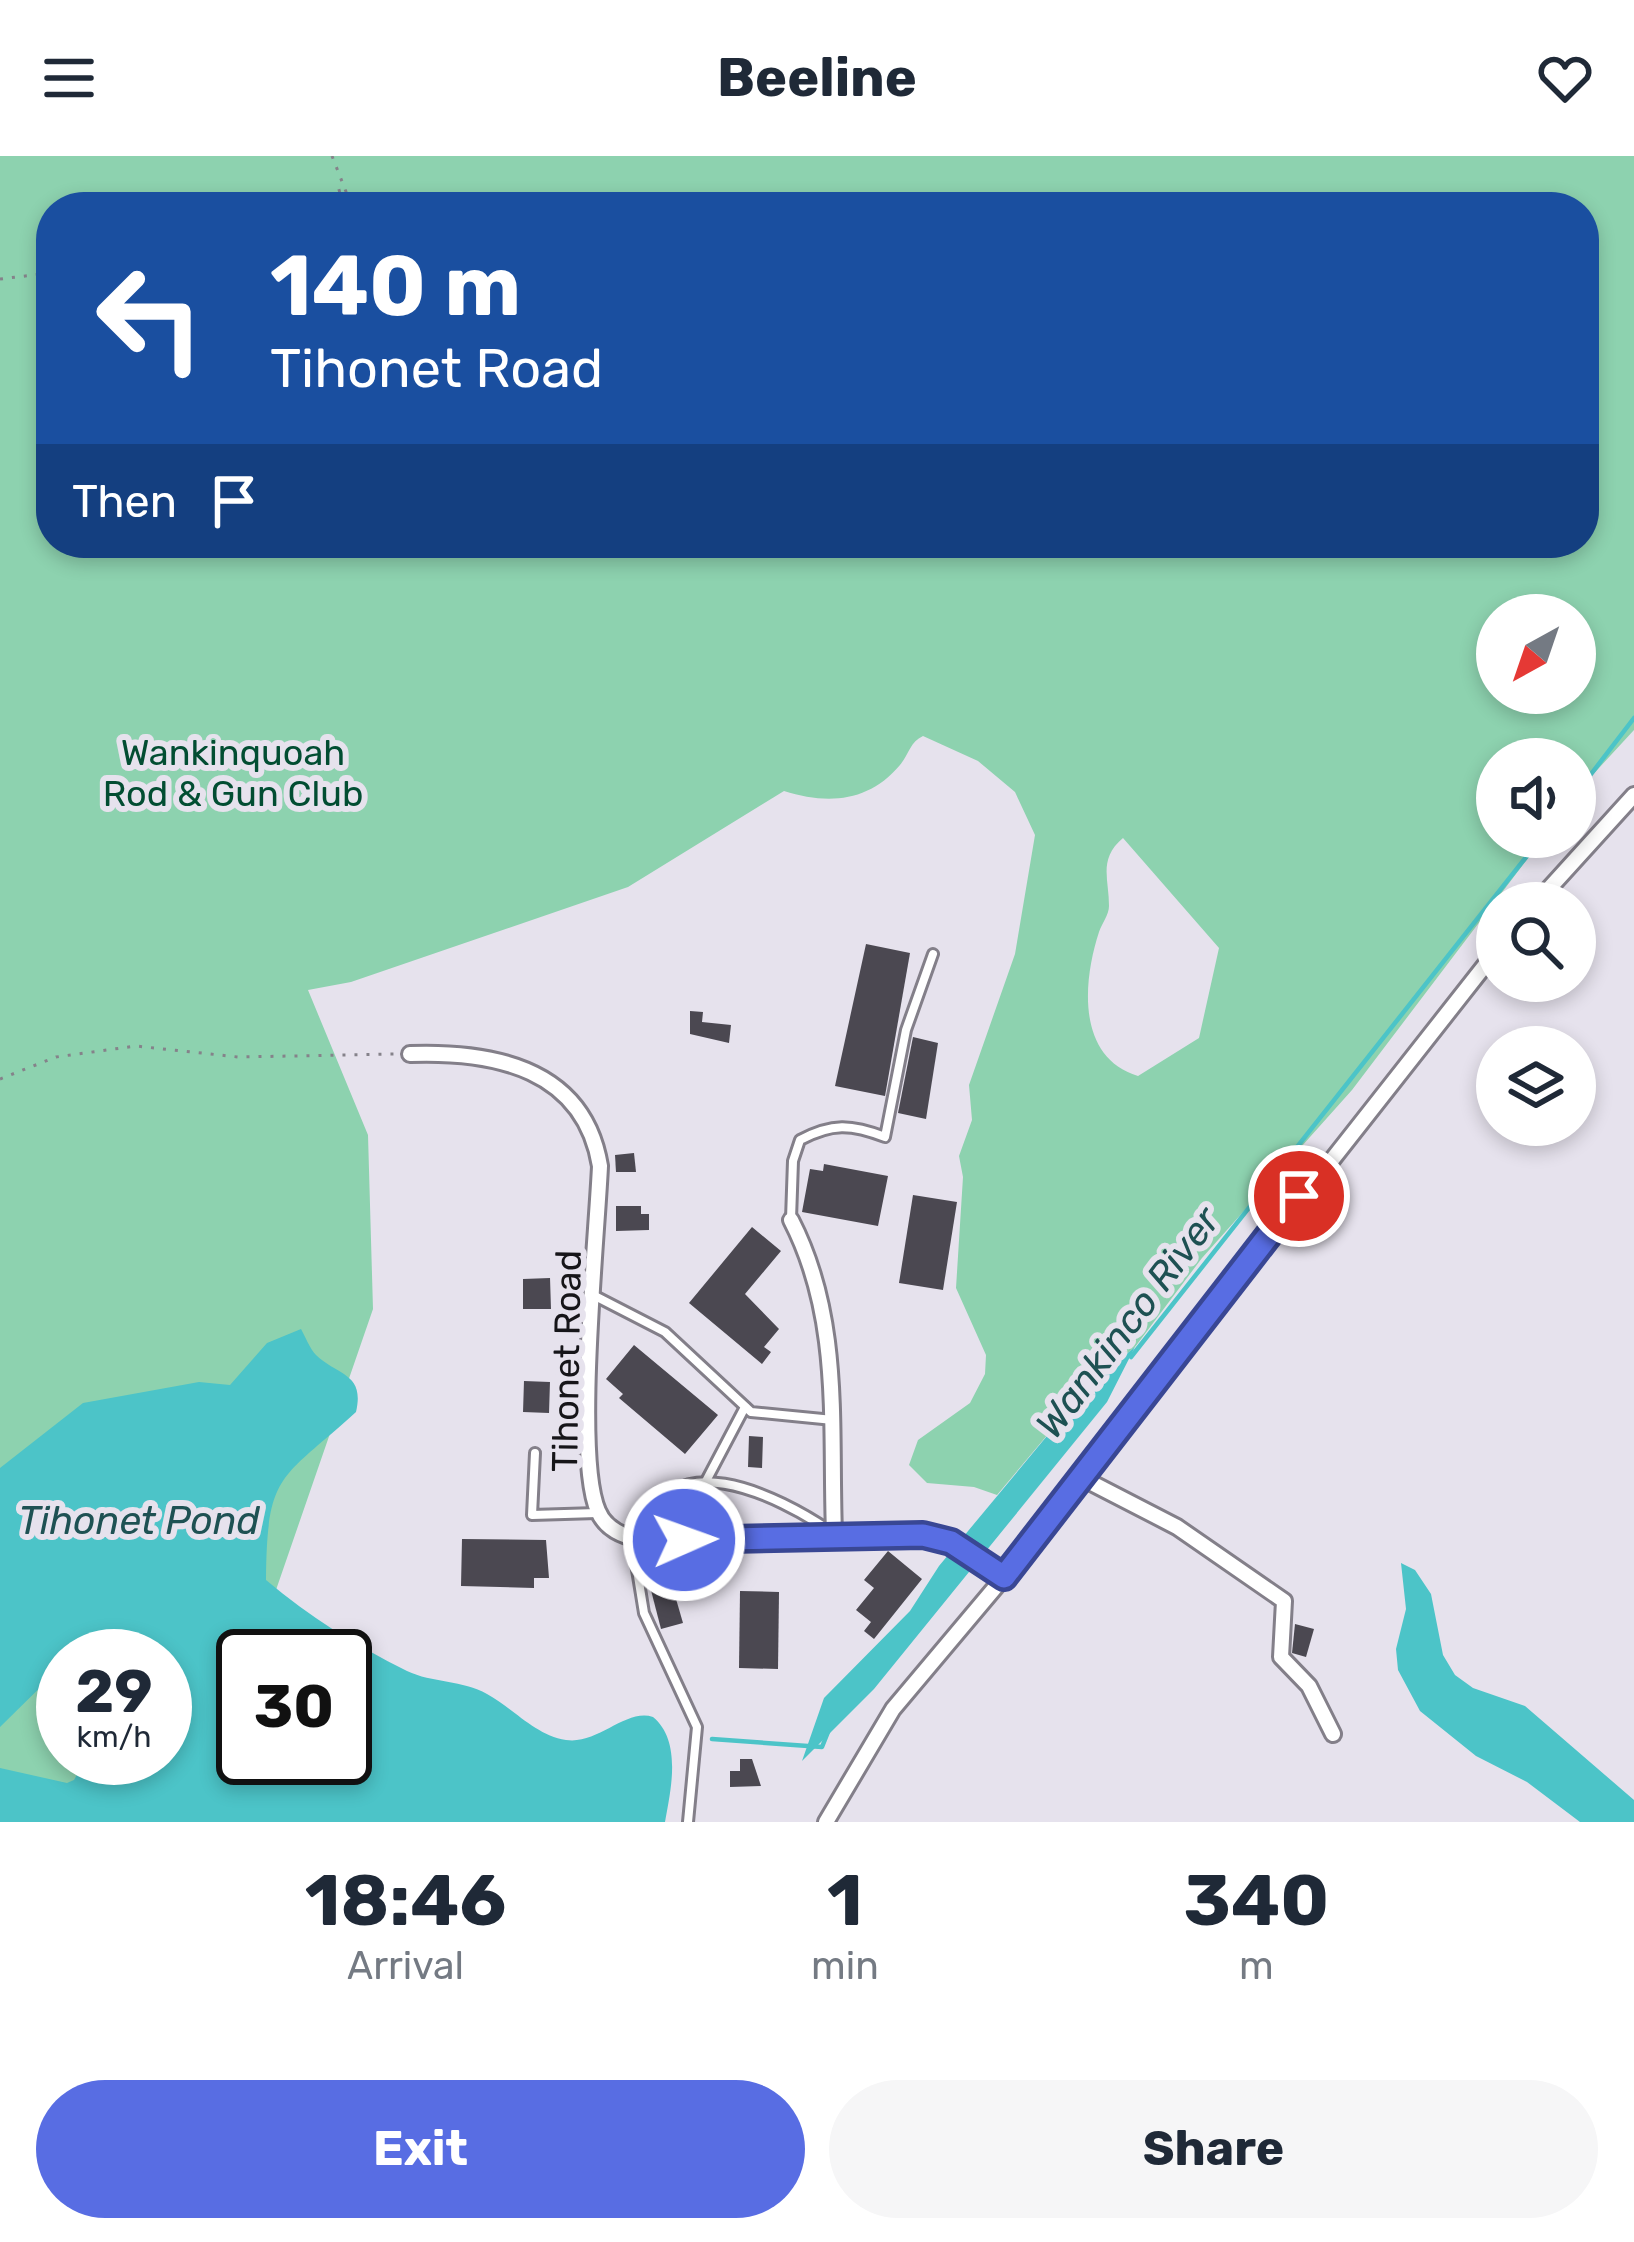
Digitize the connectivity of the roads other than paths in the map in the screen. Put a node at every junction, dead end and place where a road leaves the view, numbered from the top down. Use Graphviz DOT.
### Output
graph roads {
  1 [pos="1634,795"];
  2 [pos="1555,882"];
  3 [pos="933,954"];
  4 [pos="1476,977"];
  5 [pos="410,1054"];
  6 [pos="791,1220"];
  7 [pos="595,1296"];
  8 [pos="745,1407"];
  9 [pos="833,1420"];
  10 [pos="535,1454"];
  11 [pos="1080,1477"];
  12 [pos="706,1481"];
  13 [pos="599,1513"];
  14 [pos="834,1533"];
  15 [pos="638,1540"];
  16 [pos="1004,1577"];
  17 [pos="1333,1734"];
  18 [pos="688,1822"];
  19 [pos="826,1822"];
  1 -- 2 [label="street"];
  3 -- 6 [label="lane"];
  4 -- 11 [label="street"];
  5 -- 7 [label="street, Tihonet Road"];
  6 -- 9 [label="street"];
  7 -- 8 [label="lane"];
  7 -- 13 [label="street, Tihonet Road"];
  8 -- 9 [label="lane"];
  8 -- 12 [label="lane"];
  9 -- 14 [label="street"];
  10 -- 13 [label="lane"];
  11 -- 16 [label="street"];
  11 -- 17 [label="street"];
  12 -- 14 [label="lane"];
  12 -- 15 [label="lane"];
  13 -- 15 [label="street, Tihonet Road"];
  14 -- 15 [label="street"];
  14 -- 16 [label="street"];
  15 -- 18 [label="lane"];
  16 -- 19 [label="street"];
}
